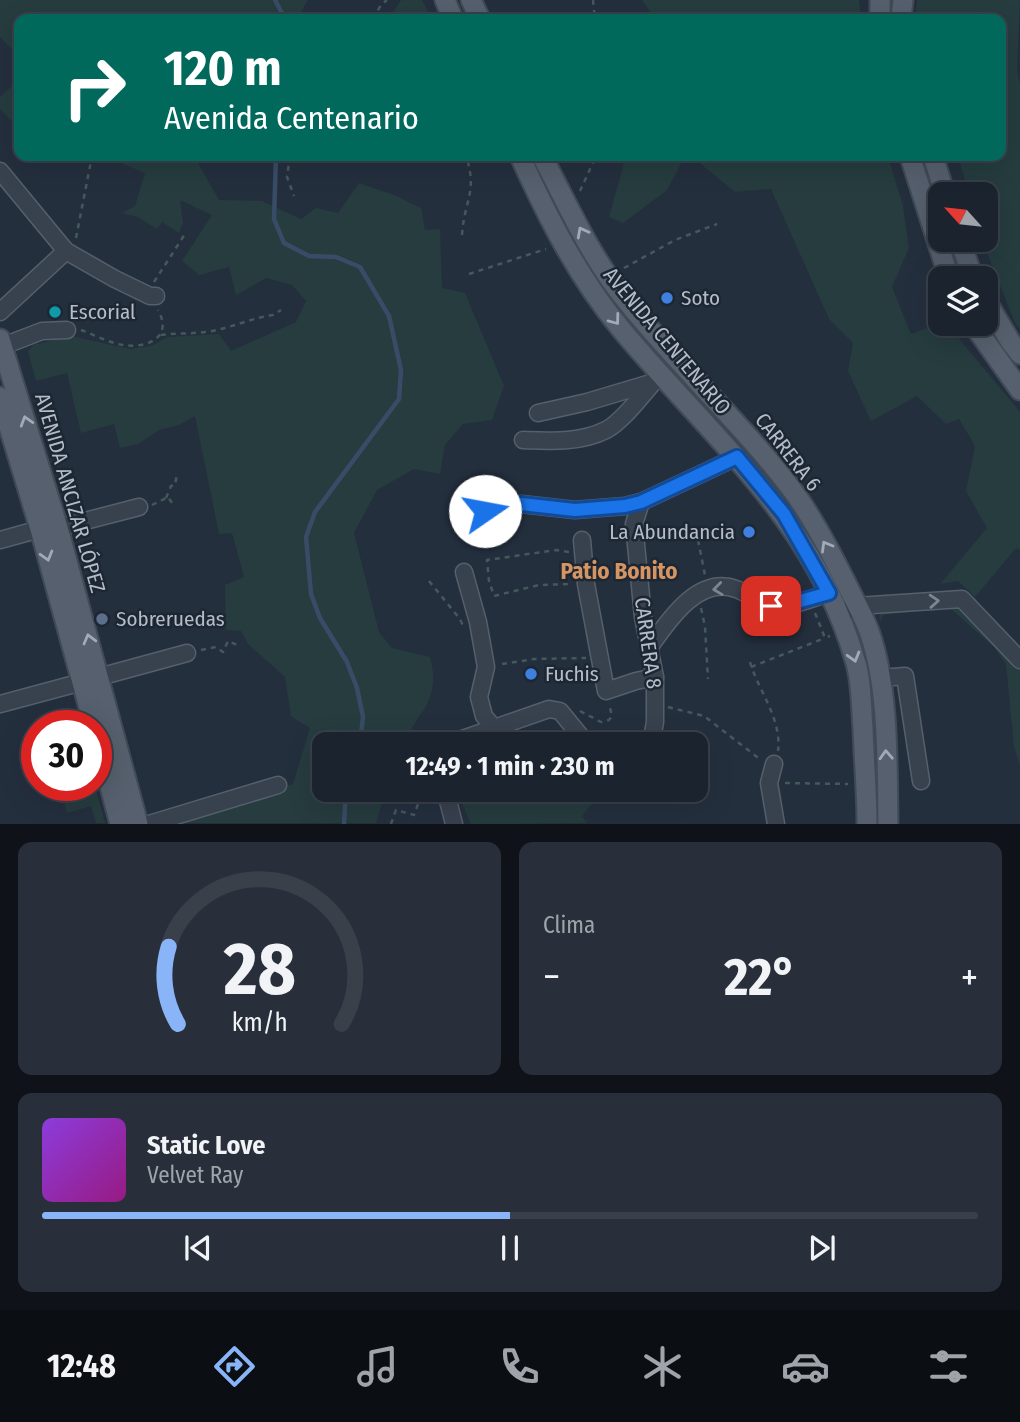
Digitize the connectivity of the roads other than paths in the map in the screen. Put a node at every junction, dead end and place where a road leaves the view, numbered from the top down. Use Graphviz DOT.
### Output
graph roads {
  1 [pos="522,161"];
  2 [pos="545,161"];
  3 [pos="912,161"];
  4 [pos="934,161"];
  5 [pos="0,171"];
  6 [pos="941,182"];
  7 [pos="66,251"];
  8 [pos="945,266"];
  9 [pos="156,296"];
  10 [pos="0,312"];
  11 [pos="998,321"];
  12 [pos="67,330"];
  13 [pos="982,336"];
  14 [pos="1,342"];
  15 [pos="1020,354"];
  16 [pos="658,379"];
  17 [pos="1020,390"];
  18 [pos="0,397"];
  19 [pos="538,413"];
  20 [pos="523,440"];
  21 [pos="737,457"];
  22 [pos="641,502"];
  23 [pos="139,507"];
  24 [pos="485,511"];
  25 [pos="49,528"];
  26 [pos="0,540"];
  27 [pos="582,547"];
  28 [pos="464,572"];
  29 [pos="829,593"];
  30 [pos="857,607"];
  31 [pos="838,614"];
  32 [pos="649,648"];
  33 [pos="187,653"];
  34 [pos="1020,660"];
  35 [pos="655,677"];
  36 [pos="881,678"];
  37 [pos="90,679"];
  38 [pos="0,704"];
  39 [pos="93,710"];
  40 [pos="494,728"];
  41 [pos="482,732"];
  42 [pos="577,732"];
  43 [pos="652,732"];
  44 [pos="774,764"];
  45 [pos="921,781"];
  46 [pos="278,785"];
  47 [pos="112,794"];
  48 [pos="444,802"];
  49 [pos="120,824"];
  50 [pos="138,824"];
  51 [pos="149,824"];
  52 [pos="454,824"];
  53 [pos="776,824"];
  54 [pos="867,824"];
  55 [pos="888,824"];
  1 -- 16 [label="main road, AVENIDA CENTENARIO, one-way"];
  30 -- 2 [label="main road, CARRERA 6, one-way"];
  3 -- 8 [label="main road"];
  4 -- 6 [label="main road"];
  5 -- 7 [label="street"];
  7 -- 9 [label="street"];
  7 -- 10 [label="street"];
  11 -- 15 [label="main road"];
  12 -- 14 [label="street"];
  13 -- 17 [label="main road"];
  25 -- 14 [label="main road, AVENIDA ANCIZAR LÓPEZ, one-way"];
  16 -- 19 [label="street"];
  16 -- 20 [label="street"];
  16 -- 21 [label="main road, AVENIDA CENTENARIO"];
  18 -- 25 [label="main road, AVENIDA ANCIZAR LÓPEZ"];
  21 -- 22 [label="street"];
  21 -- 29 [label="main road, AVENIDA CENTENARIO"];
  22 -- 24 [label="street"];
  22 -- 32 [label="street, CARRERA 8"];
  23 -- 25 [label="street"];
  25 -- 26 [label="street"];
  25 -- 37 [label="main road, AVENIDA ANCIZAR LÓPEZ"];
  27 -- 35 [label="street"];
  28 -- 40 [label="street"];
  29 -- 31 [label="main road, AVENIDA CENTENARIO"];
  29 -- 32 [label="street, one-way"];
  30 -- 31 [label="street"];
  30 -- 34 [label="street, one-way"];
  30 -- 36 [label="main road, CARRERA 6"];
  31 -- 54 [label="main road, AVENIDA CENTENARIO, one-way"];
  32 -- 35 [label="street, CARRERA 8"];
  33 -- 37 [label="street"];
  35 -- 43 [label="street, CARRERA 8"];
  36 -- 45 [label="street"];
  55 -- 36 [label="main road, CARRERA 6, one-way"];
  37 -- 38 [label="street"];
  37 -- 39 [label="main road, AVENIDA ANCIZAR LÓPEZ"];
  37 -- 50 [label="main road, AVENIDA ANCIZAR LÓPEZ"];
  40 -- 41 [label="street"];
  40 -- 42 [label="street"];
  44 -- 53 [label="street"];
  46 -- 51 [label="street"];
  47 -- 49 [label="main road"];
  48 -- 52 [label="street"];
}
